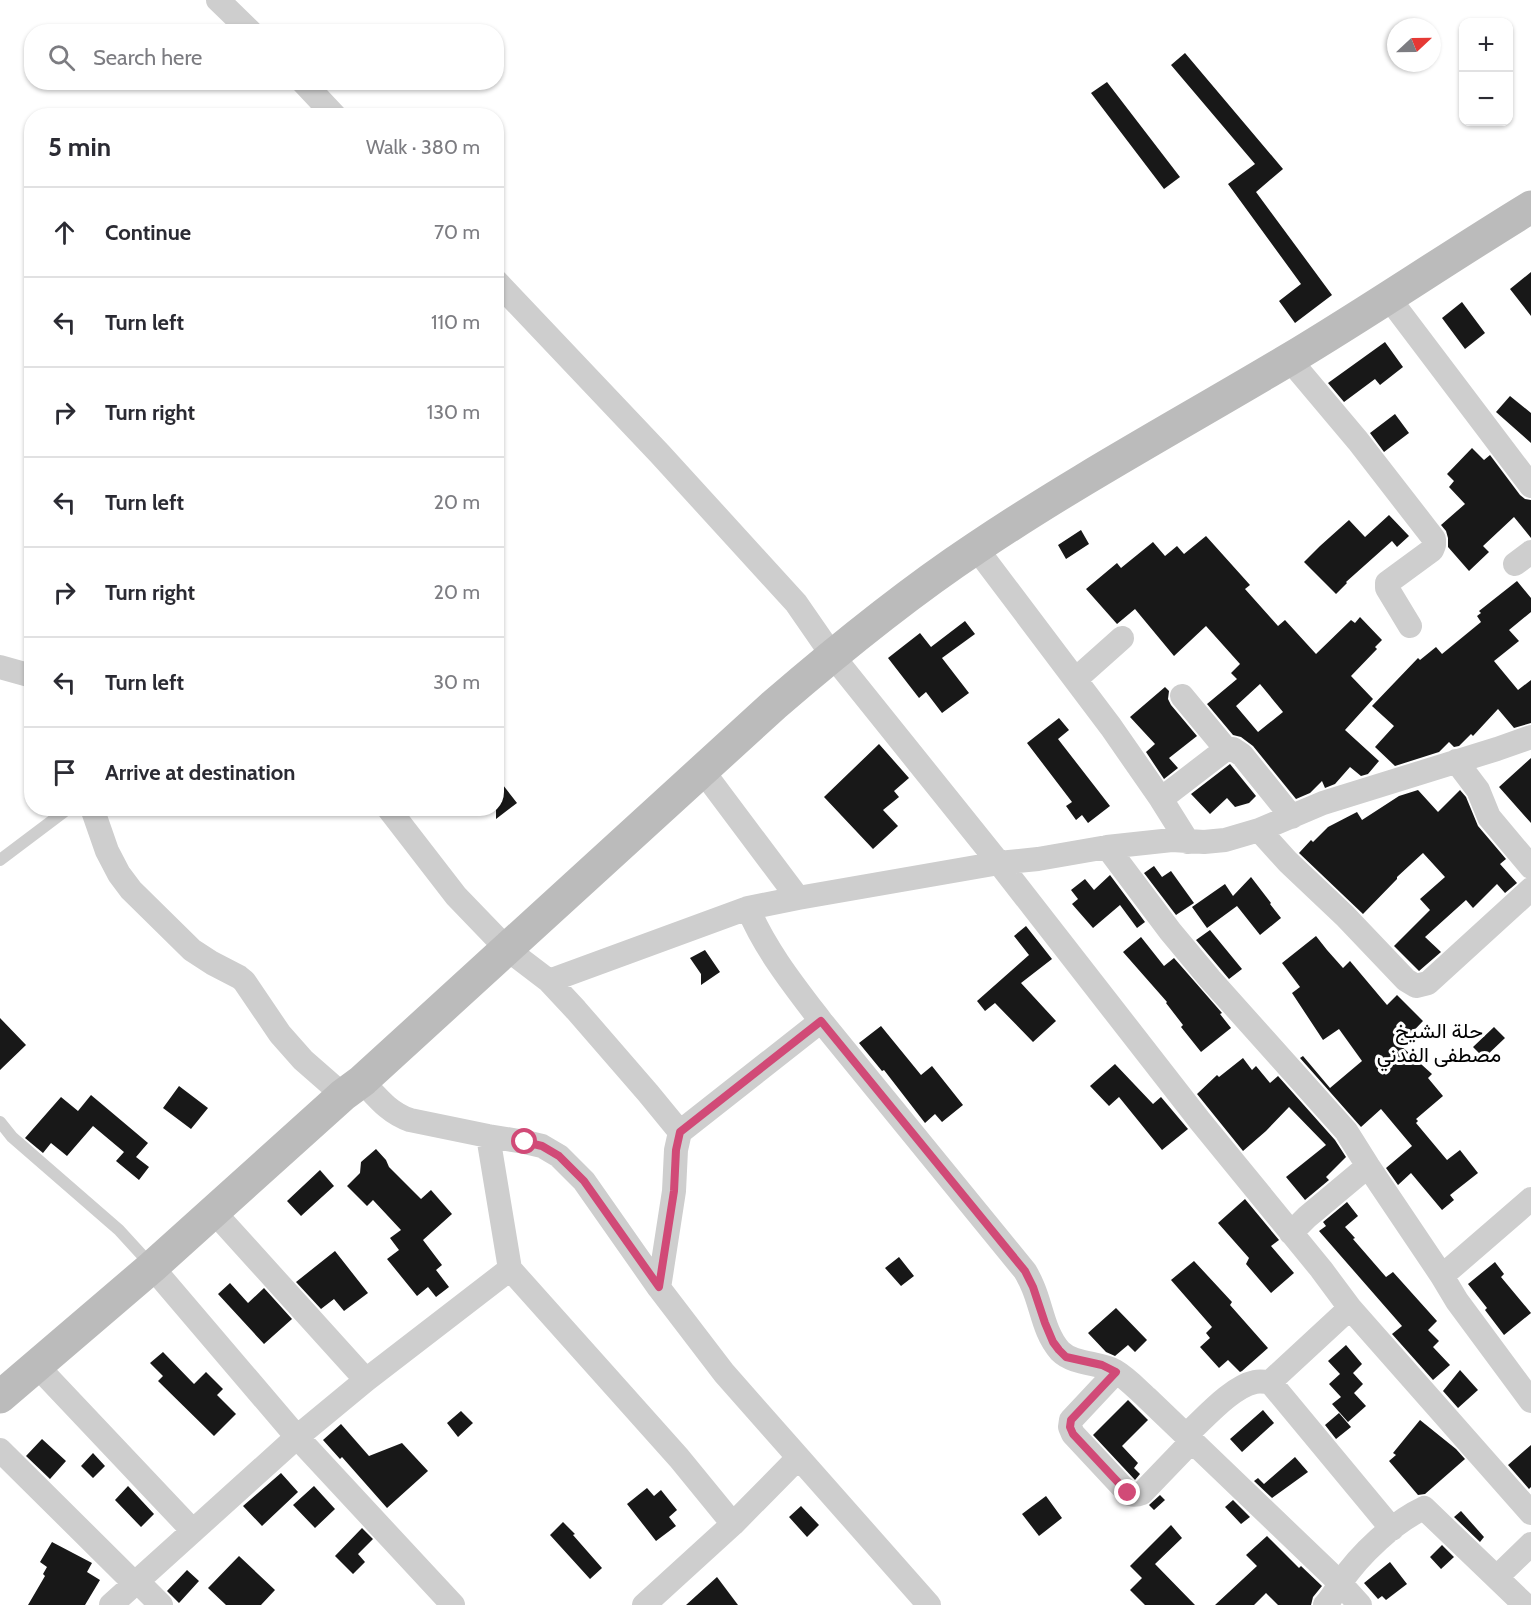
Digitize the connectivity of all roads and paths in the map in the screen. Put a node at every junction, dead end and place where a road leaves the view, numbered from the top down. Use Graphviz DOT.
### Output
graph roads {
  1 [pos="218,0"];
  2 [pos="243,24"];
  3 [pos="311,90"];
  4 [pos="327,108"];
  5 [pos="1531,207"];
  6 [pos="504,289"];
  7 [pos="1388,297"];
  8 [pos="1289,359"];
  9 [pos="1531,486"];
  10 [pos="976,548"];
  11 [pos="1410,626"];
  12 [pos="1122,638"];
  13 [pos="832,655"];
  14 [pos="0,667"];
  15 [pos="24,674"];
  16 [pos="1076,679"];
  17 [pos="1182,696"];
  18 [pos="1531,737"];
  19 [pos="1226,749"];
  20 [pos="1456,761"];
  21 [pos="702,770"];
  22 [pos="1161,800"];
  23 [pos="58,816"];
  24 [pos="95,816"];
  25 [pos="394,816"];
  26 [pos="1292,817"];
  27 [pos="1259,830"];
  28 [pos="1188,842"];
  29 [pos="1107,847"];
  30 [pos="0,860"];
  31 [pos="999,863"];
  32 [pos="1531,867"];
  33 [pos="1530,891"];
  34 [pos="798,898"];
  35 [pos="748,908"];
  36 [pos="507,949"];
  37 [pos="549,981"];
  38 [pos="821,1021"];
  39 [pos="352,1088"];
  40 [pos="0,1122"];
  41 [pos="680,1132"];
  42 [pos="488,1136"];
  43 [pos="1368,1166"];
  44 [pos="1531,1199"];
  45 [pos="214,1212"];
  46 [pos="1291,1233"];
  47 [pos="152,1267"];
  48 [pos="510,1269"];
  49 [pos="1442,1276"];
  50 [pos="659,1287"];
  51 [pos="1350,1308"];
  52 [pos="37,1366"];
  53 [pos="1116,1372"];
  54 [pos="366,1380"];
  55 [pos="1270,1382"];
  56 [pos="0,1397"];
  57 [pos="1531,1401"];
  58 [pos="297,1437"];
  59 [pos="1189,1438"];
  60 [pos="0,1450"];
  61 [pos="798,1458"];
  62 [pos="1531,1513"];
  63 [pos="733,1524"];
  64 [pos="1392,1529"];
  65 [pos="193,1531"];
  66 [pos="1531,1544"];
  67 [pos="1497,1577"];
  68 [pos="136,1583"];
  69 [pos="1340,1583"];
  70 [pos="111,1605"];
  71 [pos="161,1605"];
  72 [pos="453,1605"];
  73 [pos="644,1605"];
  74 [pos="929,1605"];
  75 [pos="1325,1605"];
  76 [pos="1360,1605"];
  77 [pos="1525,1605"];
  1 -- 2 [label="street"];
  3 -- 4 [label="street"];
  5 -- 7 [label="street"];
  6 -- 13 [label="street"];
  7 -- 8 [label="street"];
  7 -- 9 [label="street"];
  8 -- 10 [label="street"];
  8 -- 11 [label="street"];
  10 -- 13 [label="street"];
  10 -- 16 [label="street"];
  12 -- 16 [label="street"];
  13 -- 21 [label="street"];
  13 -- 31 [label="street"];
  14 -- 15 [label="street"];
  16 -- 22 [label="street"];
  17 -- 19 [label="street"];
  18 -- 20 [label="street"];
  19 -- 22 [label="street"];
  19 -- 26 [label="street"];
  20 -- 26 [label="street"];
  20 -- 32 [label="street"];
  21 -- 34 [label="street"];
  21 -- 36 [label="street"];
  22 -- 28 [label="street"];
  23 -- 30 [label="lane"];
  24 -- 39 [label="street"];
  25 -- 36 [label="street"];
  26 -- 27 [label="street"];
  27 -- 28 [label="street"];
  27 -- 33 [label="street"];
  28 -- 29 [label="street"];
  29 -- 31 [label="street"];
  29 -- 43 [label="street"];
  31 -- 34 [label="street"];
  31 -- 46 [label="street"];
  34 -- 35 [label="street"];
  35 -- 37 [label="street"];
  35 -- 38 [label="street"];
  36 -- 37 [label="street"];
  36 -- 39 [label="street"];
  37 -- 41 [label="street"];
  38 -- 41 [label="street"];
  38 -- 53 [label="street"];
  39 -- 42 [label="street"];
  39 -- 45 [label="street"];
  40 -- 47 [label="lane"];
  41 -- 50 [label="street"];
  42 -- 48 [label="street"];
  42 -- 50 [label="street"];
  43 -- 46 [label="street"];
  43 -- 49 [label="street"];
  44 -- 49 [label="street"];
  45 -- 47 [label="street"];
  45 -- 54 [label="street"];
  46 -- 51 [label="street"];
  47 -- 52 [label="street"];
  47 -- 58 [label="street"];
  48 -- 54 [label="street"];
  48 -- 63 [label="street"];
  49 -- 57 [label="street"];
  50 -- 61 [label="street"];
  51 -- 55 [label="street"];
  51 -- 62 [label="street"];
  52 -- 56 [label="street"];
  52 -- 65 [label="street"];
  53 -- 59 [label="street"];
  53 -- 59 [label="street"];
  54 -- 58 [label="street"];
  55 -- 59 [label="street"];
  55 -- 64 [label="street"];
  58 -- 65 [label="street"];
  58 -- 72 [label="street"];
  59 -- 69 [label="street"];
  60 -- 68 [label="street"];
  61 -- 63 [label="street"];
  61 -- 74 [label="street"];
  63 -- 73 [label="street"];
  64 -- 67 [label="street"];
  64 -- 69 [label="street"];
  65 -- 68 [label="street"];
  66 -- 67 [label="street"];
  67 -- 77 [label="street"];
  68 -- 70 [label="street"];
  68 -- 71 [label="street"];
  69 -- 75 [label="street"];
  69 -- 76 [label="street"];
}
